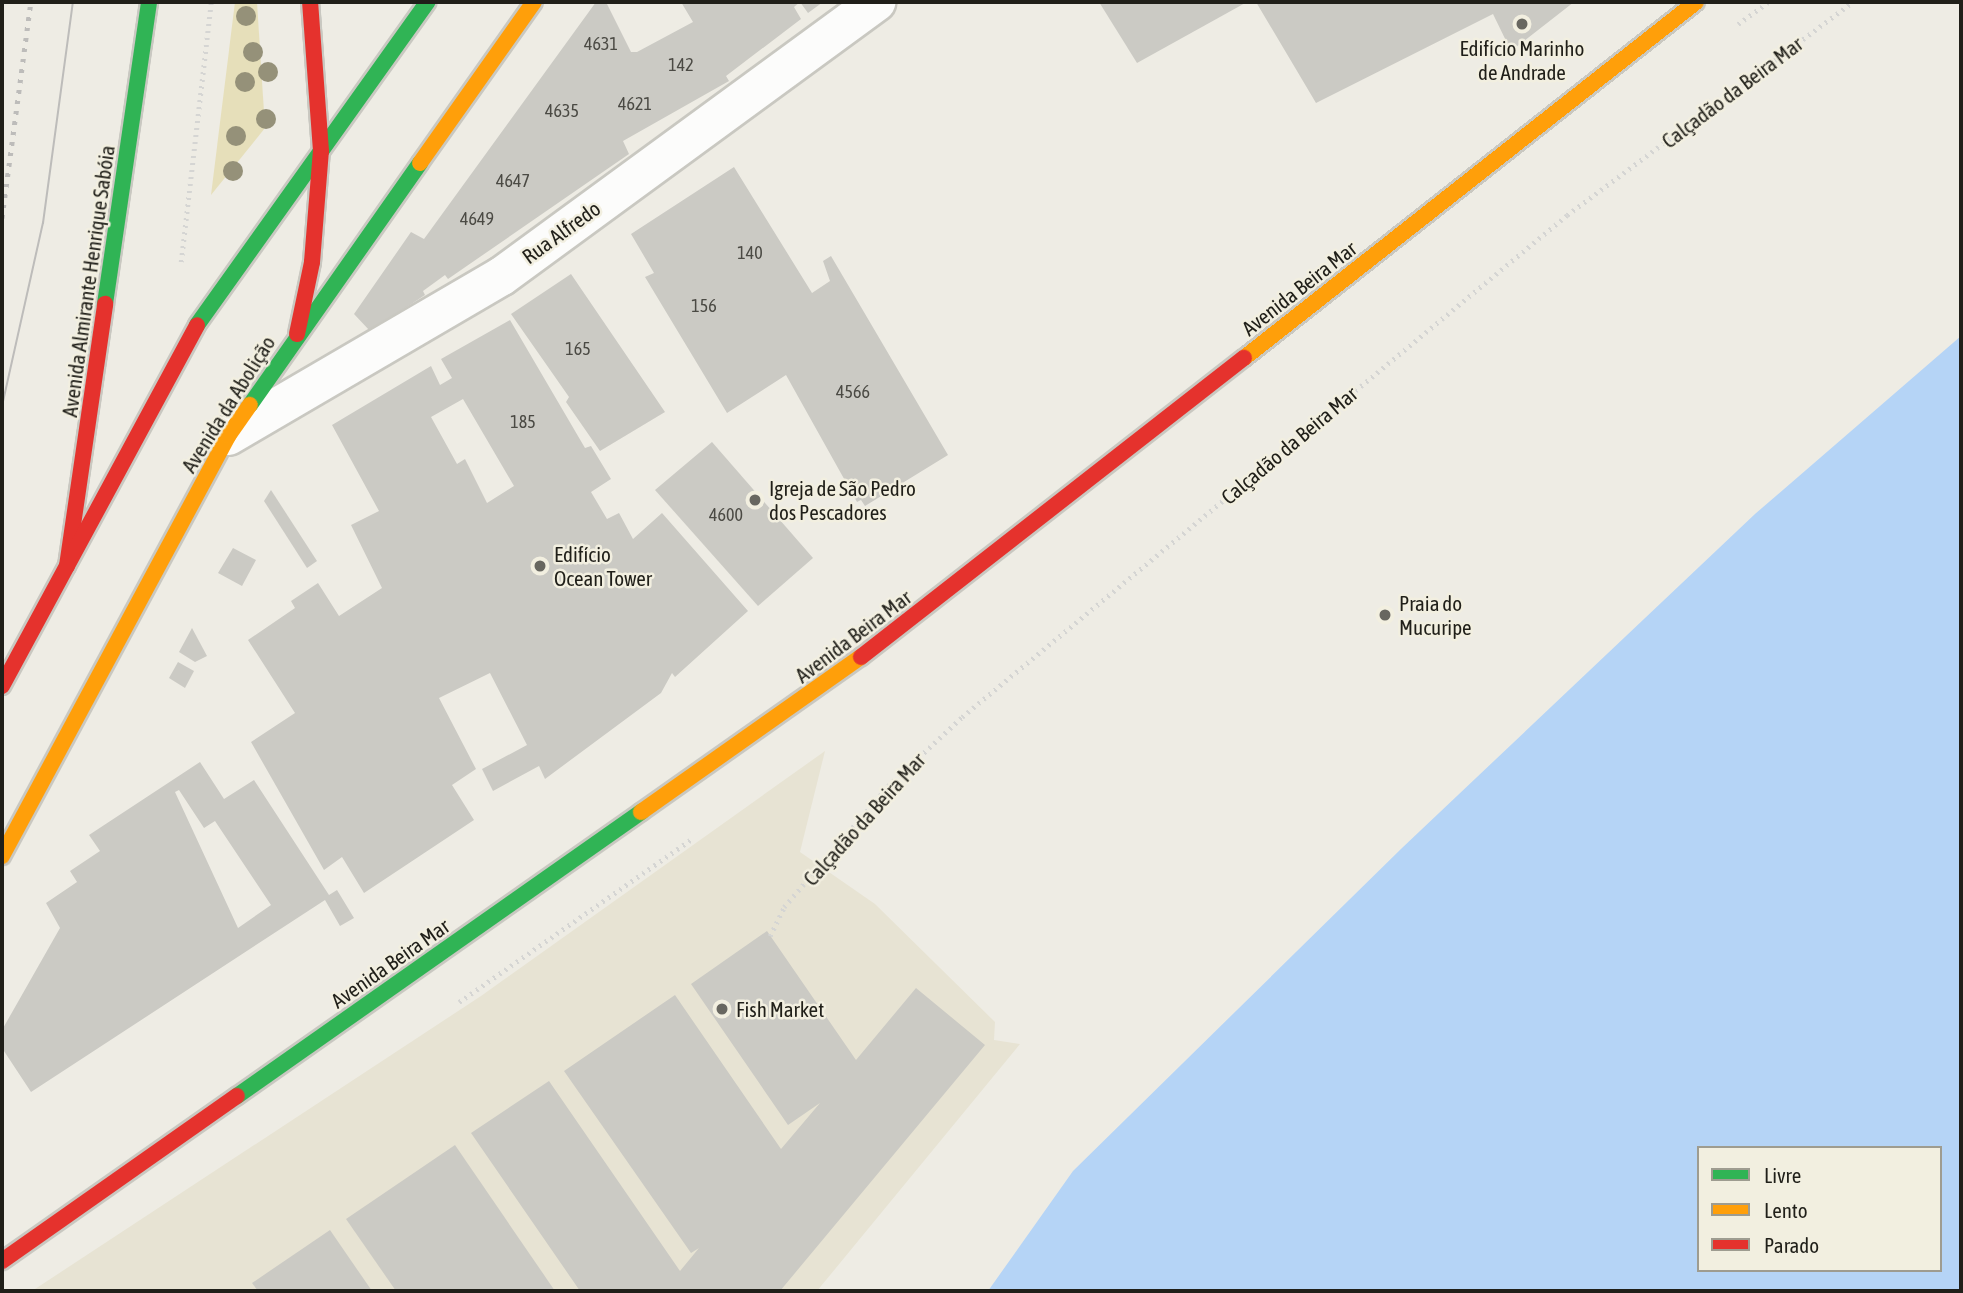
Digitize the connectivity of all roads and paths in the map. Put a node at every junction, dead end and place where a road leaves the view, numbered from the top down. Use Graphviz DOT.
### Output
graph roads {
  1 [pos="149,2"];
  2 [pos="211,2"];
  3 [pos="310,2"];
  4 [pos="427,2"];
  5 [pos="534,2"];
  6 [pos="876,2"];
  7 [pos="1696,2"];
  8 [pos="1853,2"];
  9 [pos="321,151"];
  10 [pos="180,267"];
  11 [pos="298,334"];
  12 [pos="228,436"];
  13 [pos="66,566"];
  14 [pos="2,686"];
  15 [pos="2,856"];
  16 [pos="770,936"];
  17 [pos="2,1261"];
  1 -- 13 [label="main road, Avenida Almirante Henrique Sabóia"];
  2 -- 10 [label="path"];
  3 -- 9 [label="main road"];
  4 -- 9 [label="main road"];
  5 -- 11 [label="main road, Avenida da Abolição"];
  6 -- 12 [label="street, Rua Alfredo"];
  7 -- 17 [label="main road, Avenida Beira Mar"];
  8 -- 16 [label="path, Calçadão da Beira Mar"];
  9 -- 11 [label="main road"];
  9 -- 13 [label="main road"];
  11 -- 12 [label="main road, Avenida da Abolição"];
  12 -- 15 [label="main road, Avenida da Abolição"];
  13 -- 14 [label="main road"];
}
